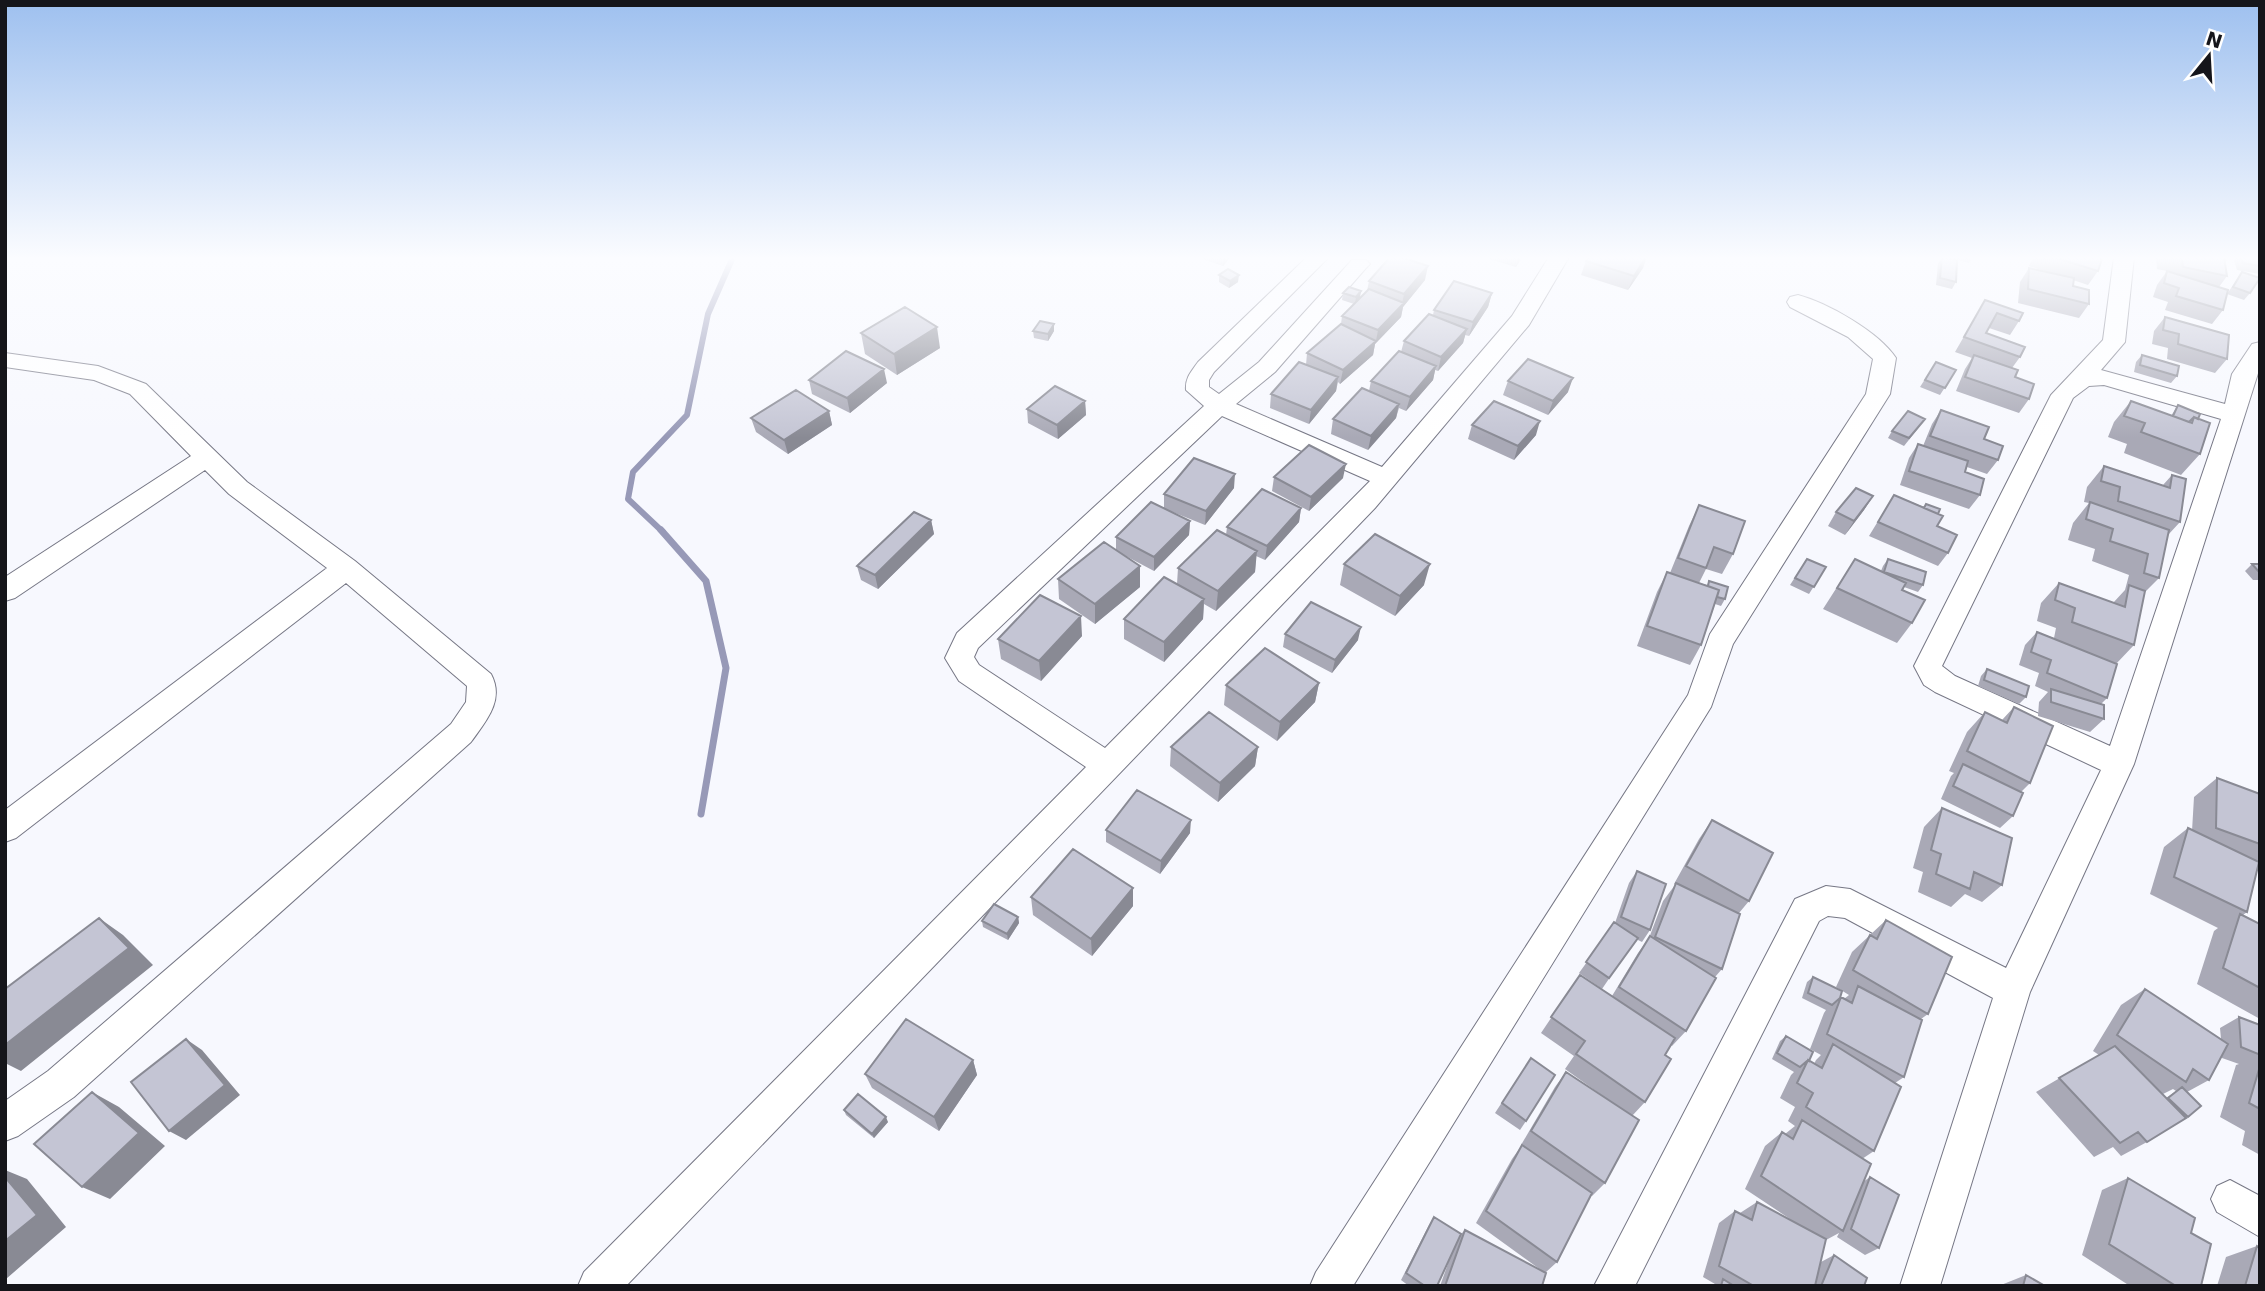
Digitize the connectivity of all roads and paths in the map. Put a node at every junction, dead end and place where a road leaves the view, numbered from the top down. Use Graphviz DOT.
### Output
graph roads {
  1 [pos="1259,317"];
  2 [pos="1311,317"];
  3 [pos="1523,317"];
  4 [pos="1828,317"];
  5 [pos="2117,317"];
  6 [pos="2260,349"];
  7 [pos="5,360"];
  8 [pos="2083,377"];
  9 [pos="2252,377"];
  10 [pos="1219,406"];
  11 [pos="2234,415"];
  12 [pos="209,456"];
  13 [pos="1386,478"];
  14 [pos="346,568"];
  15 [pos="5,591"];
  16 [pos="2119,764"];
  17 [pos="1108,766"];
  18 [pos="5,828"];
  19 [pos="2012,990"];
  20 [pos="5,1123"];
  21 [pos="598,1286"];
  22 [pos="1330,1286"];
  23 [pos="1614,1286"];
  24 [pos="1920,1286"];
  1 -- 10 [label="street"];
  2 -- 10 [label="street"];
  3 -- 13 [label="street"];
  4 -- 22 [label="street"];
  5 -- 8 [label="street"];
  6 -- 9 [label="street"];
  7 -- 12 [label="street"];
  8 -- 11 [label="street"];
  8 -- 16 [label="street"];
  9 -- 11 [label="street"];
  10 -- 13 [label="street"];
  10 -- 17 [label="street"];
  11 -- 16 [label="street"];
  12 -- 14 [label="street"];
  12 -- 15 [label="street"];
  13 -- 17 [label="street"];
  14 -- 18 [label="street"];
  14 -- 20 [label="street"];
  16 -- 19 [label="street"];
  17 -- 21 [label="street"];
  19 -- 23 [label="street"];
  19 -- 24 [label="street"];
}
